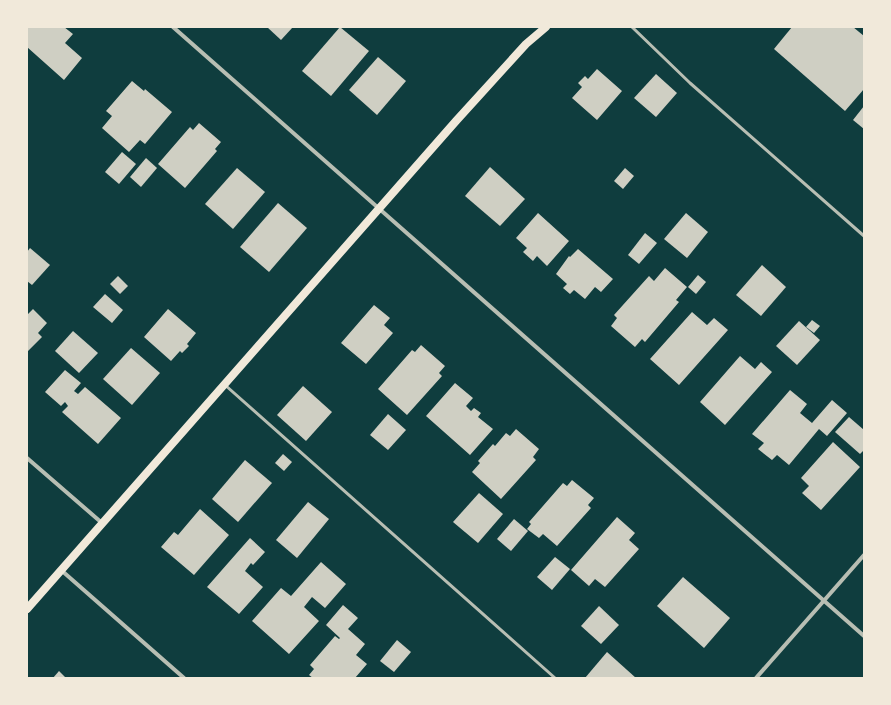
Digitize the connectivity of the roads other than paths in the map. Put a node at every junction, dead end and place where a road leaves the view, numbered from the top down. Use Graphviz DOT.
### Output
graph roads {
  1 [pos="173,27"];
  2 [pos="537,27"];
  3 [pos="546,27"];
  4 [pos="632,27"];
  5 [pos="526,44"];
  6 [pos="380,208"];
  7 [pos="864,236"];
  8 [pos="225,384"];
  9 [pos="27,458"];
  10 [pos="102,523"];
  11 [pos="864,555"];
  12 [pos="61,570"];
  13 [pos="824,600"];
  14 [pos="27,608"];
  15 [pos="864,636"];
  16 [pos="184,678"];
  17 [pos="556,678"];
  18 [pos="756,678"];
  1 -- 6 [label="street"];
  2 -- 5 [label="main road"];
  3 -- 5 [label="main road"];
  4 -- 7 [label="lane"];
  5 -- 6 [label="main road"];
  6 -- 8 [label="main road"];
  6 -- 13 [label="street"];
  8 -- 10 [label="main road"];
  8 -- 17 [label="lane"];
  9 -- 10 [label="street"];
  10 -- 12 [label="main road"];
  11 -- 13 [label="street"];
  12 -- 14 [label="main road"];
  12 -- 16 [label="street"];
  13 -- 15 [label="street"];
  13 -- 18 [label="street"];
}
